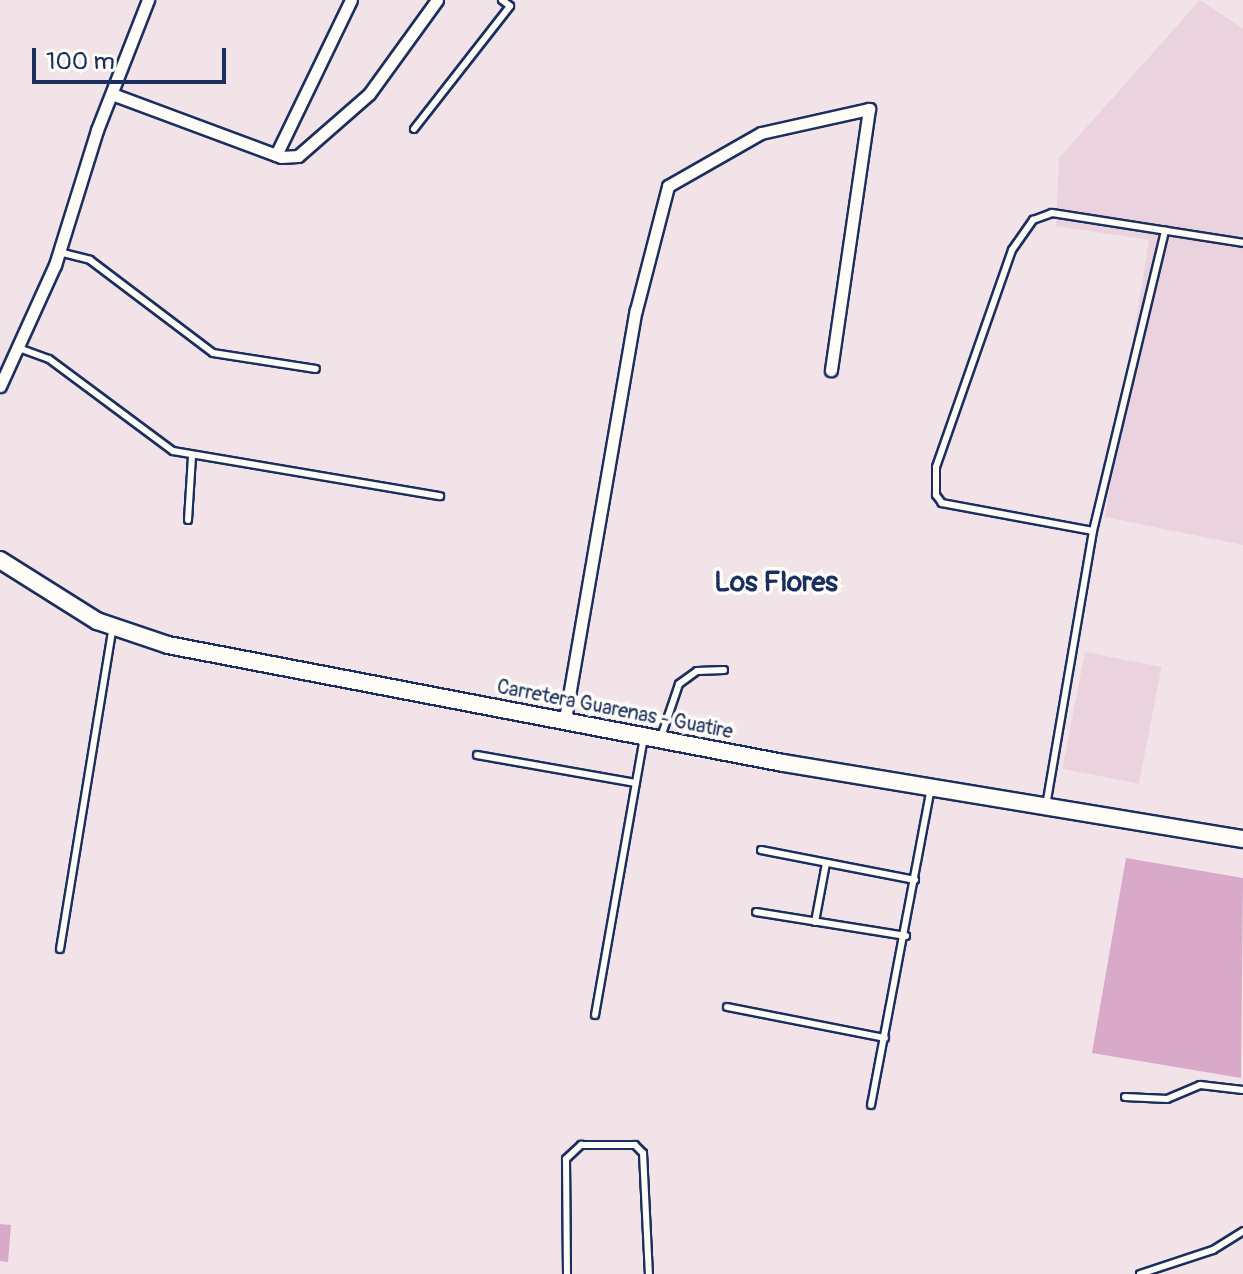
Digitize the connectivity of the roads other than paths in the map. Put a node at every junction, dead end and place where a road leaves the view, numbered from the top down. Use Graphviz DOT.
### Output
graph roads {
  1 [pos="148,0"];
  2 [pos="351,0"];
  3 [pos="437,0"];
  4 [pos="502,0"];
  5 [pos="112,94"];
  6 [pos="414,129"];
  7 [pos="276,155"];
  8 [pos="1165,231"];
  9 [pos="1243,243"];
  10 [pos="59,252"];
  11 [pos="16,347"];
  12 [pos="316,369"];
  13 [pos="831,370"];
  14 [pos="0,386"];
  15 [pos="192,457"];
  16 [pos="440,496"];
  17 [pos="188,520"];
  18 [pos="1093,531"];
  19 [pos="0,560"];
  20 [pos="113,627"];
  21 [pos="724,670"];
  22 [pos="565,719"];
  23 [pos="653,736"];
  24 [pos="477,755"];
  25 [pos="636,783"];
  26 [pos="931,788"];
  27 [pos="1045,807"];
  28 [pos="1243,839"];
  29 [pos="761,850"];
  30 [pos="826,863"];
  31 [pos="915,880"];
  32 [pos="756,912"];
  33 [pos="815,922"];
  34 [pos="906,936"];
  35 [pos="60,949"];
  36 [pos="727,1007"];
  37 [pos="595,1015"];
  38 [pos="885,1038"];
  39 [pos="1243,1090"];
  40 [pos="1125,1097"];
  41 [pos="871,1105"];
  42 [pos="1243,1231"];
  43 [pos="567,1274"];
  44 [pos="649,1274"];
  45 [pos="1140,1274"];
  1 -- 5 [label="street"];
  2 -- 7 [label="street"];
  3 -- 7 [label="street"];
  4 -- 6 [label="lane"];
  5 -- 7 [label="street"];
  5 -- 10 [label="street"];
  8 -- 9 [label="lane"];
  8 -- 18 [label="lane"];
  8 -- 18 [label="lane"];
  10 -- 11 [label="street"];
  10 -- 12 [label="lane"];
  11 -- 14 [label="street"];
  11 -- 15 [label="lane"];
  13 -- 22 [label="street"];
  15 -- 16 [label="lane"];
  15 -- 17 [label="lane"];
  18 -- 27 [label="lane"];
  19 -- 20 [label="main road, Carretera Guarenas - Guatire"];
  20 -- 22 [label="main road, Carretera Guarenas - Guatire"];
  20 -- 35 [label="lane"];
  21 -- 23 [label="lane"];
  22 -- 23 [label="main road, Carretera Guarenas - Guatire"];
  23 -- 25 [label="lane"];
  23 -- 26 [label="main road, Carretera Guarenas - Guatire"];
  24 -- 25 [label="lane"];
  25 -- 37 [label="lane"];
  26 -- 27 [label="main road, Carretera Guarenas - Guatire"];
  26 -- 31 [label="lane"];
  27 -- 28 [label="main road, Carretera Guarenas - Guatire"];
  29 -- 30 [label="lane"];
  30 -- 31 [label="lane"];
  30 -- 33 [label="lane"];
  31 -- 34 [label="lane"];
  32 -- 33 [label="lane"];
  33 -- 34 [label="lane"];
  34 -- 38 [label="lane"];
  36 -- 38 [label="lane"];
  38 -- 41 [label="lane"];
  39 -- 40 [label="lane"];
  42 -- 45 [label="lane"];
  43 -- 44 [label="lane"];
}
